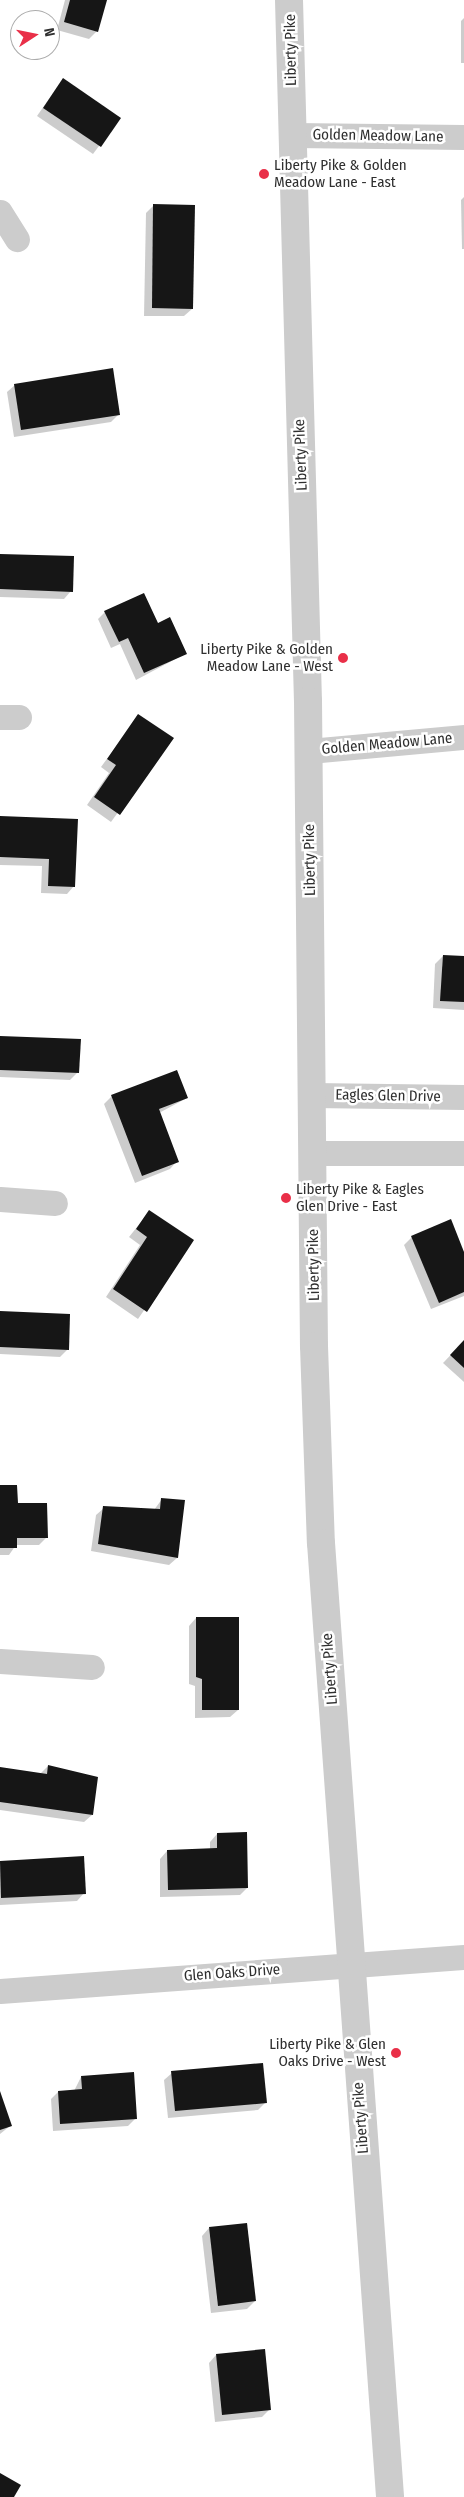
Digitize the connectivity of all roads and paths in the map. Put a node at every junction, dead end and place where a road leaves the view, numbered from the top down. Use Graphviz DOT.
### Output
graph roads {
  1 [pos="289,0"];
  2 [pos="293,134"];
  3 [pos="464,137"];
  4 [pos="0,212"];
  5 [pos="17,239"];
  6 [pos="464,737"];
  7 [pos="309,751"];
  8 [pos="312,1094"];
  9 [pos="464,1097"];
  10 [pos="312,1153"];
  11 [pos="464,1153"];
  12 [pos="0,1200"];
  13 [pos="55,1203"];
  14 [pos="0,1661"];
  15 [pos="92,1667"];
  16 [pos="464,1957"];
  17 [pos="350,1964"];
  18 [pos="0,1991"];
  19 [pos="390,2497"];
  1 -- 2 [label="street, Liberty Pike"];
  2 -- 3 [label="street, Golden Meadow Lane"];
  2 -- 7 [label="street, Liberty Pike"];
  4 -- 5 [label="street"];
  6 -- 7 [label="street, Golden Meadow Lane"];
  7 -- 8 [label="street, Liberty Pike"];
  8 -- 9 [label="street, Eagles Glen Drive"];
  8 -- 10 [label="street, Liberty Pike"];
  10 -- 11 [label="street"];
  10 -- 17 [label="street, Liberty Pike"];
  12 -- 13 [label="street"];
  14 -- 15 [label="street"];
  16 -- 17 [label="street, Glen Oaks Drive"];
  17 -- 18 [label="street, Glen Oaks Drive"];
  17 -- 19 [label="street, Liberty Pike"];
}
